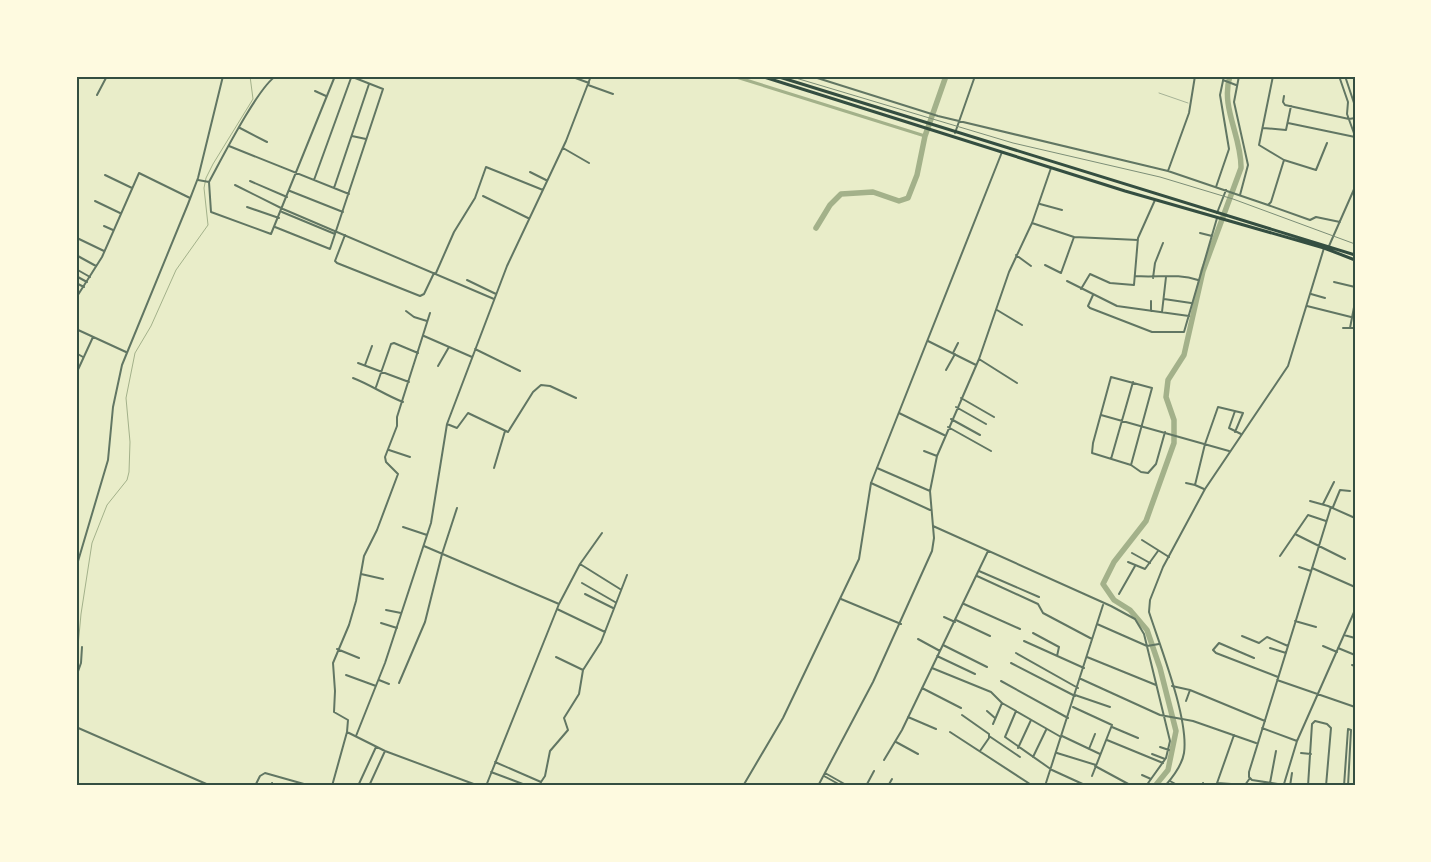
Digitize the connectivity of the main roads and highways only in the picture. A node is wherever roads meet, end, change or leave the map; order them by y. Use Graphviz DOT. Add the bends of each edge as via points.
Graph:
graph roads {
  1 [pos="761,76"];
  2 [pos="776,76"];
  3 [pos="925,125"];
  4 [pos="934,128"];
  5 [pos="1127,186"];
  6 [pos="1125,190"];
  7 [pos="1136,191"];
  8 [pos="1218,215"];
  9 [pos="1228,219"];
  10 [pos="1355,256"];
  1 -- 3 [label="highway"];
  2 -- 3 [label="highway"];
  3 -- 4 [label="highway"];
  4 -- 5 [label="highway"];
  4 -- 6 [label="highway"];
  5 -- 6 [label="highway"];
  5 -- 7 [label="highway"];
  6 -- 7 [label="highway"];
  7 -- 8 [label="highway"];
  7 -- 8 [label="highway"];
  8 -- 9 [label="highway"];
  9 -- 10 [label="highway"];
  9 -- 10 [label="highway"];
}
